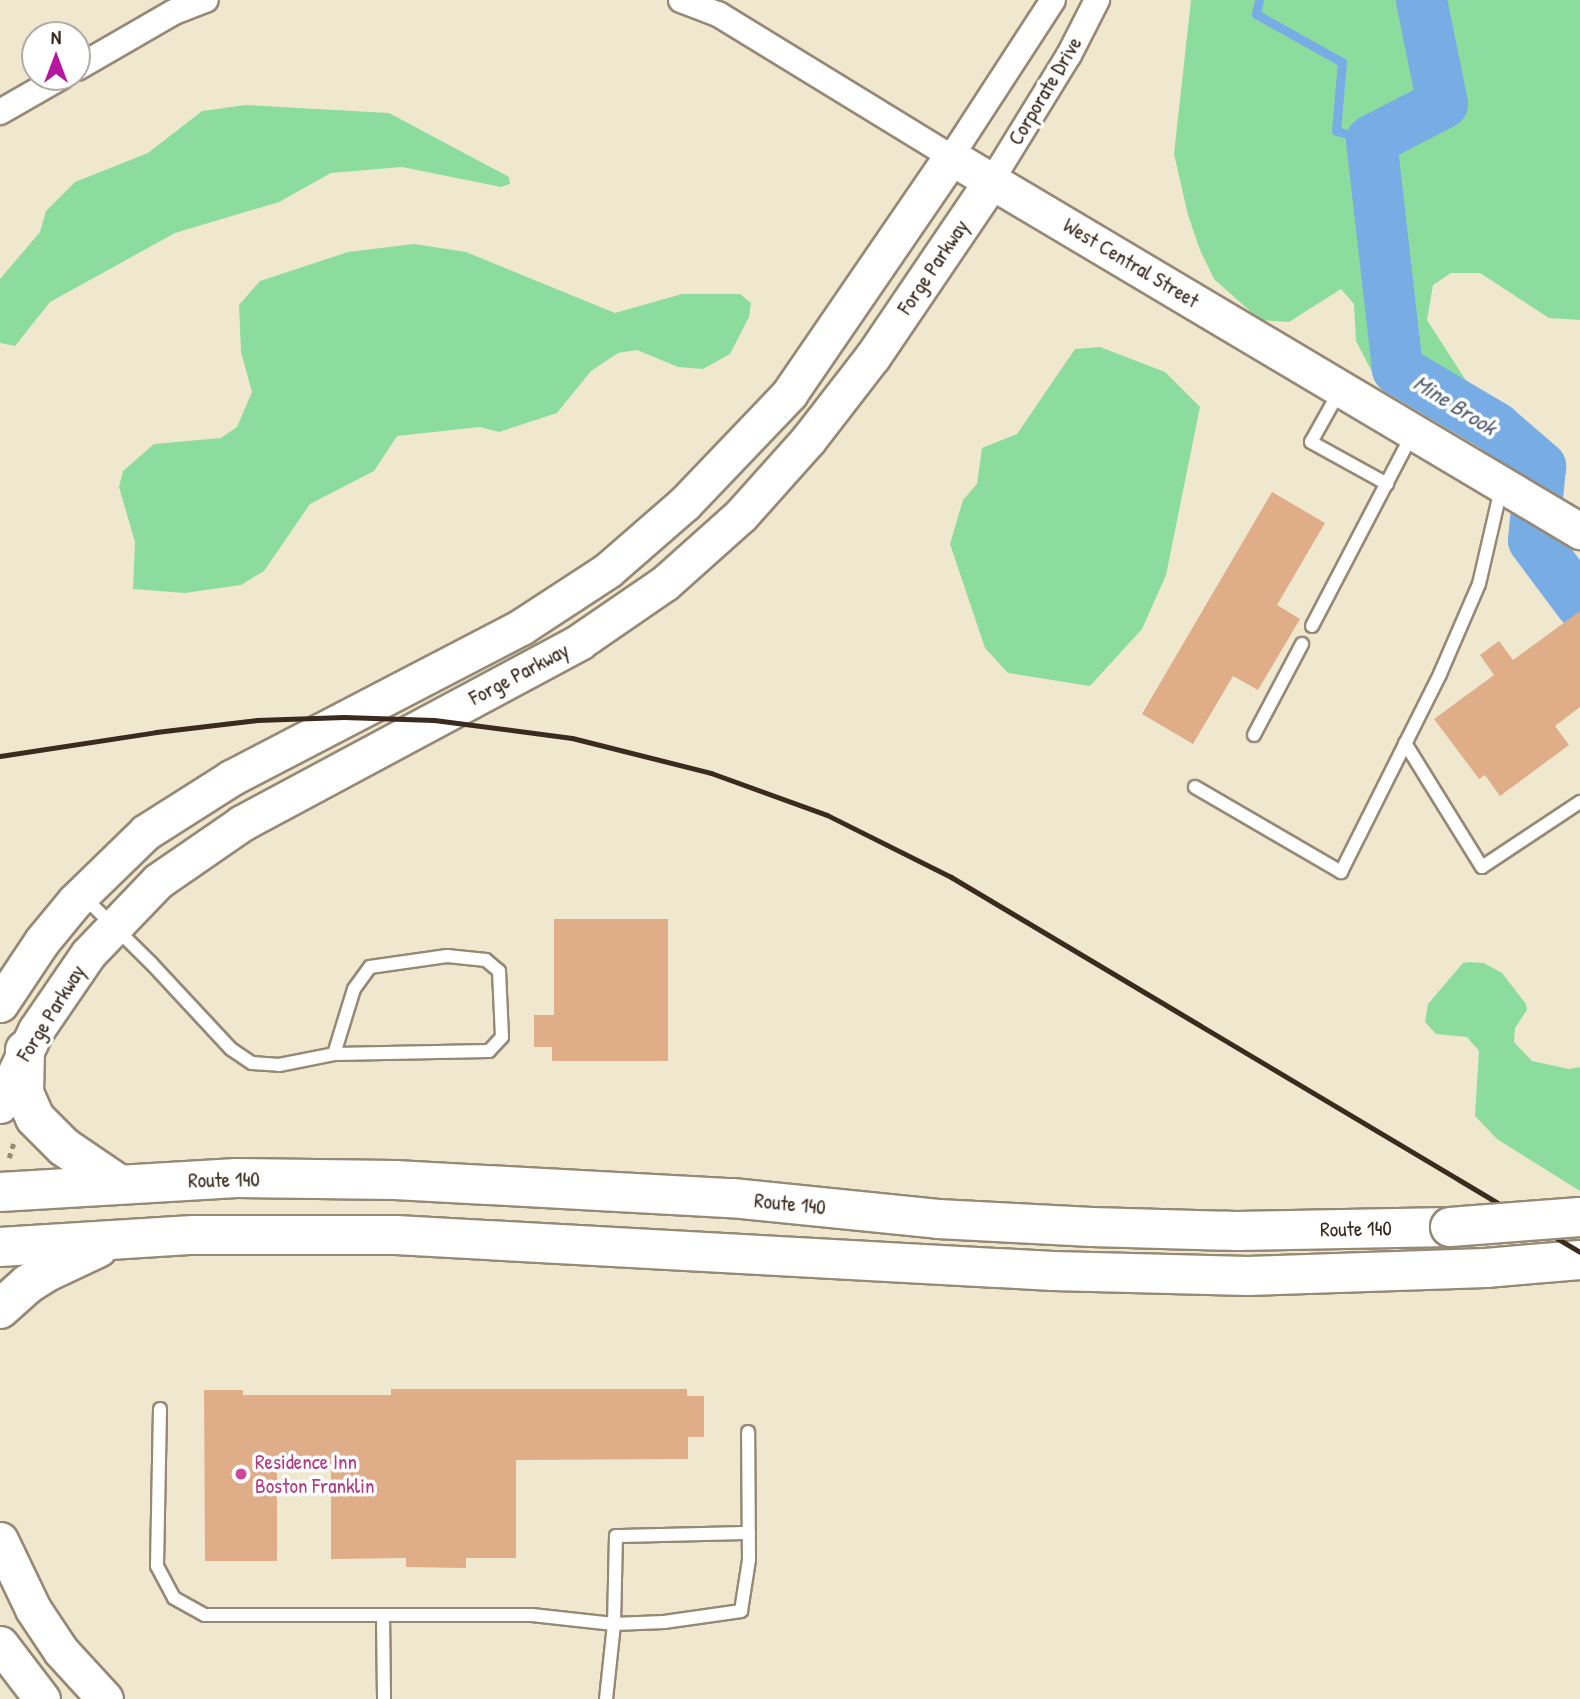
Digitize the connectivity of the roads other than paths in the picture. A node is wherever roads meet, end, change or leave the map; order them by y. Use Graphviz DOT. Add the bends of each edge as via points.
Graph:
graph roads {
  1 [pos="206,0"];
  2 [pos="681,0"];
  3 [pos="1053,0"];
  4 [pos="1097,0"];
  5 [pos="91,60"];
  6 [pos="37,91"];
  7 [pos="0,112"];
  8 [pos="951,157"];
  9 [pos="992,180"];
  10 [pos="1341,389"];
  11 [pos="1414,432"];
  12 [pos="1387,484"];
  13 [pos="1512,491"];
  14 [pos="1571,525"];
  15 [pos="1312,626"];
  16 [pos="1302,644"];
  17 [pos="1254,735"];
  18 [pos="1405,743"];
  19 [pos="1195,787"];
  20 [pos="1580,802"];
  21 [pos="82,895"];
  22 [pos="111,927"];
  23 [pos="0,1004"];
  24 [pos="25,1050"];
  25 [pos="334,1054"];
  26 [pos="0,1105"];
  27 [pos="117,1183"];
  28 [pos="0,1192"];
  29 [pos="1580,1217"];
  30 [pos="120,1238"];
  31 [pos="0,1247"];
  32 [pos="1580,1259"];
  33 [pos="0,1309"];
  34 [pos="160,1409"];
  35 [pos="748,1432"];
  36 [pos="749,1533"];
  37 [pos="0,1540"];
  38 [pos="383,1615"];
  39 [pos="614,1624"];
  40 [pos="0,1644"];
  41 [pos="42,1699"];
  42 [pos="105,1699"];
  43 [pos="384,1699"];
  44 [pos="606,1699"];
  1 -- 5 [label="street" via="174,12"];
  2 -- 8 [label="street, West Central Street" via="718,15"];
  3 -- 8 [label="street, Corporate Drive"];
  4 -- 9 [label="street, Corporate Drive" via="1069,55"];
  6 -- 7 [label="street"];
  8 -- 9 [label="street, West Central Street"];
  8 -- 21 [label="street, Forge Parkway" via="789,394 685,503 618,561 521,627 188,803 146,832"];
  9 -- 10 [label="street, West Central Street"];
  9 -- 22 [label="street, Forge Parkway" via="873,356 808,440 741,515 665,583 579,642 242,823 158,881"];
  10 -- 11 [label="street, West Central Street"];
  10 -- 12 [label="lane" via="1311,442"];
  11 -- 12 [label="lane"];
  11 -- 13 [label="street, West Central Street"];
  12 -- 15 [label="lane"];
  13 -- 14 [label="street, West Central Street"];
  13 -- 18 [label="lane" via="1479,584"];
  16 -- 17 [label="lane"];
  18 -- 19 [label="lane" via="1342,872"];
  18 -- 20 [label="lane" via="1482,867"];
  21 -- 22 [label="lane"];
  21 -- 23 [label="street, Forge Parkway" via="42,941"];
  22 -- 24 [label="street, Forge Parkway" via="80,964"];
  22 -- 25 [label="lane" via="231,1049 252,1063 279,1065"];
  24 -- 26 [label="street, Forge Parkway"];
  24 -- 27 [label="main road" via="24,1093 35,1118 64,1147"];
  25 -- 25 [label="lane" via="489,1051 502,1037 499,971 486,960 447,956 370,967 354,989"];
  27 -- 28 [label="main road, Route 140"];
  27 -- 29 [label="main road, Route 140, bridge" via="237,1178 395,1180 732,1198 938,1219 1237,1231 1450,1227"];
  30 -- 31 [label="main road, Route 140"];
  30 -- 32 [label="main road, Route 140" via="396,1235 1053,1271 1248,1276 1486,1268"];
  30 -- 33 [label="main road" via="49,1271"];
  34 -- 38 [label="lane" via="157,1566 174,1598 205,1615"];
  35 -- 36 [label="lane"];
  36 -- 39 [label="lane" via="741,1611"];
  36 -- 39 [label="lane" via="616,1536"];
  37 -- 42 [label="street" via="33,1609 61,1651"];
  38 -- 39 [label="lane" via="532,1615"];
  38 -- 43 [label="lane"];
  39 -- 44 [label="lane"];
  40 -- 41 [label="street"];
}
